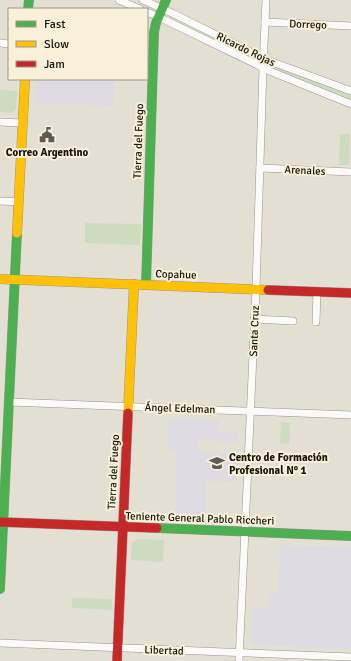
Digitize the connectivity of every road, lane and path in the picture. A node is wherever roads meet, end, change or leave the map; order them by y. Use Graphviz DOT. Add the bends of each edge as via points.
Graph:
graph roads {
  1 [pos="119,0"];
  2 [pos="143,0"];
  3 [pos="266,0"];
  4 [pos="138,8"];
  5 [pos="163,8"];
  6 [pos="148,12"];
  7 [pos="265,22"];
  8 [pos="351,26"];
  9 [pos="263,58"];
  10 [pos="263,68"];
  11 [pos="25,80"];
  12 [pos="351,91"];
  13 [pos="351,104"];
  14 [pos="0,122"];
  15 [pos="22,123"];
  16 [pos="260,168"];
  17 [pos="351,172"];
  18 [pos="0,201"];
  19 [pos="19,202"];
  20 [pos="0,279"];
  21 [pos="15,280"];
  22 [pos="134,284"];
  23 [pos="146,285"];
  24 [pos="256,289"];
  25 [pos="317,292"];
  26 [pos="351,293"];
  27 [pos="254,319"];
  28 [pos="293,321"];
  29 [pos="316,322"];
  30 [pos="9,402"];
  31 [pos="128,406"];
  32 [pos="250,411"];
  33 [pos="351,415"];
  34 [pos="1,522"];
  35 [pos="123,527"];
  36 [pos="245,532"];
  37 [pos="351,536"];
  38 [pos="0,588"];
  39 [pos="0,643"];
  40 [pos="118,648"];
  41 [pos="240,653"];
  42 [pos="351,657"];
  43 [pos="117,661"];
  44 [pos="239,661"];
  1 -- 4 [label="street"];
  2 -- 5 [label="street, Ricardo Rojas"];
  3 -- 7 [label="street, Santa Cruz"];
  5 -- 6 [label="street, Ricardo Rojas"];
  5 -- 9 [label="street, Ricardo Rojas"];
  5 -- 10 [label="street, Ricardo Rojas"];
  5 -- 23 [label="street, Tierra del Fuego" via="154,35"];
  7 -- 8 [label="street, Dorrego"];
  7 -- 9 [label="street, Santa Cruz"];
  9 -- 10 [label="street, Santa Cruz"];
  9 -- 12 [label="street, Ricardo Rojas"];
  10 -- 13 [label="street, Ricardo Rojas"];
  10 -- 16 [label="street, Santa Cruz"];
  11 -- 15 [label="street"];
  14 -- 15 [label="street"];
  15 -- 19 [label="street"];
  16 -- 17 [label="street, Arenales"];
  16 -- 24 [label="street, Santa Cruz"];
  18 -- 19 [label="street"];
  19 -- 21 [label="street"];
  20 -- 21 [label="street, Copahue"];
  21 -- 22 [label="street, Copahue"];
  21 -- 30 [label="street"];
  22 -- 23 [label="street, Copahue"];
  22 -- 31 [label="street, Tierra del Fuego"];
  23 -- 24 [label="street, Copahue"];
  24 -- 25 [label="street, Copahue"];
  24 -- 27 [label="street, Santa Cruz"];
  25 -- 26 [label="street, Copahue"];
  25 -- 29 [label="street"];
  27 -- 28 [label="street"];
  27 -- 32 [label="street, Santa Cruz"];
  30 -- 31 [label="street, Ángel Edelman"];
  30 -- 34 [label="street"];
  31 -- 32 [label="street, Ángel Edelman"];
  31 -- 35 [label="street, Tierra del Fuego"];
  32 -- 33 [label="street, Ángel Edelman"];
  32 -- 36 [label="street, Santa Cruz"];
  34 -- 35 [label="street, Teniente General Pablo Riccheri"];
  34 -- 38 [label="street"];
  35 -- 36 [label="street, Teniente General Pablo Riccheri"];
  35 -- 40 [label="street, Tierra del Fuego"];
  36 -- 37 [label="street, Teniente General Pablo Riccheri"];
  36 -- 41 [label="street, Santa Cruz"];
  39 -- 40 [label="street, Libertad"];
  40 -- 41 [label="street, Libertad"];
  40 -- 43 [label="street, Tierra del Fuego"];
  41 -- 42 [label="street, Libertad"];
  41 -- 44 [label="street, Santa Cruz"];
}
